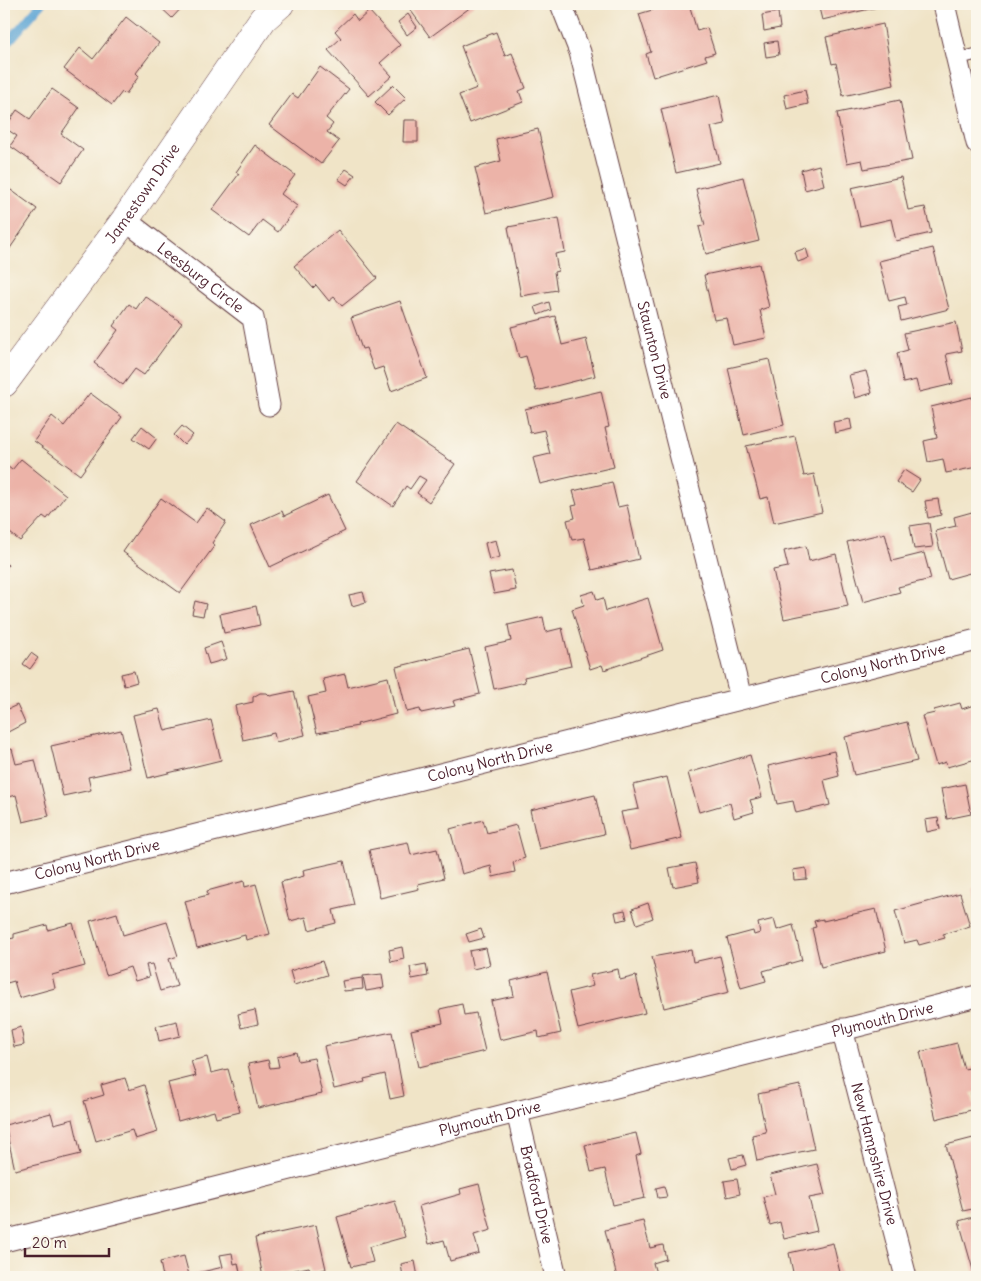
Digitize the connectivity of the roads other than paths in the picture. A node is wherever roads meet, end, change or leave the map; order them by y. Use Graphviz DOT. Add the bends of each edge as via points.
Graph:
graph roads {
  1 [pos="280,4"];
  2 [pos="561,4"];
  3 [pos="944,4"];
  4 [pos="967,57"];
  5 [pos="977,143"];
  6 [pos="125,220"];
  7 [pos="8,369"];
  8 [pos="269,405"];
  9 [pos="977,640"];
  10 [pos="740,698"];
  11 [pos="4,883"];
  12 [pos="977,996"];
  13 [pos="842,1029"];
  14 [pos="517,1112"];
  15 [pos="4,1241"];
  16 [pos="556,1277"];
  17 [pos="906,1277"];
  1 -- 6 [label="street, Jamestown Drive" via="263,19"];
  2 -- 10 [label="street, Staunton Drive" via="580,52"];
  3 -- 4 [label="street"];
  4 -- 5 [label="street"];
  6 -- 7 [label="street, Jamestown Drive"];
  6 -- 8 [label="street, Leesburg Circle" via="253,318"];
  9 -- 10 [label="street, Colony North Drive"];
  10 -- 11 [label="street, Colony North Drive"];
  12 -- 13 [label="street, Plymouth Drive"];
  13 -- 14 [label="street, Plymouth Drive"];
  13 -- 17 [label="street, New Hampshire Drive"];
  14 -- 15 [label="street, Plymouth Drive"];
  14 -- 16 [label="street, Bradford Drive"];
}
